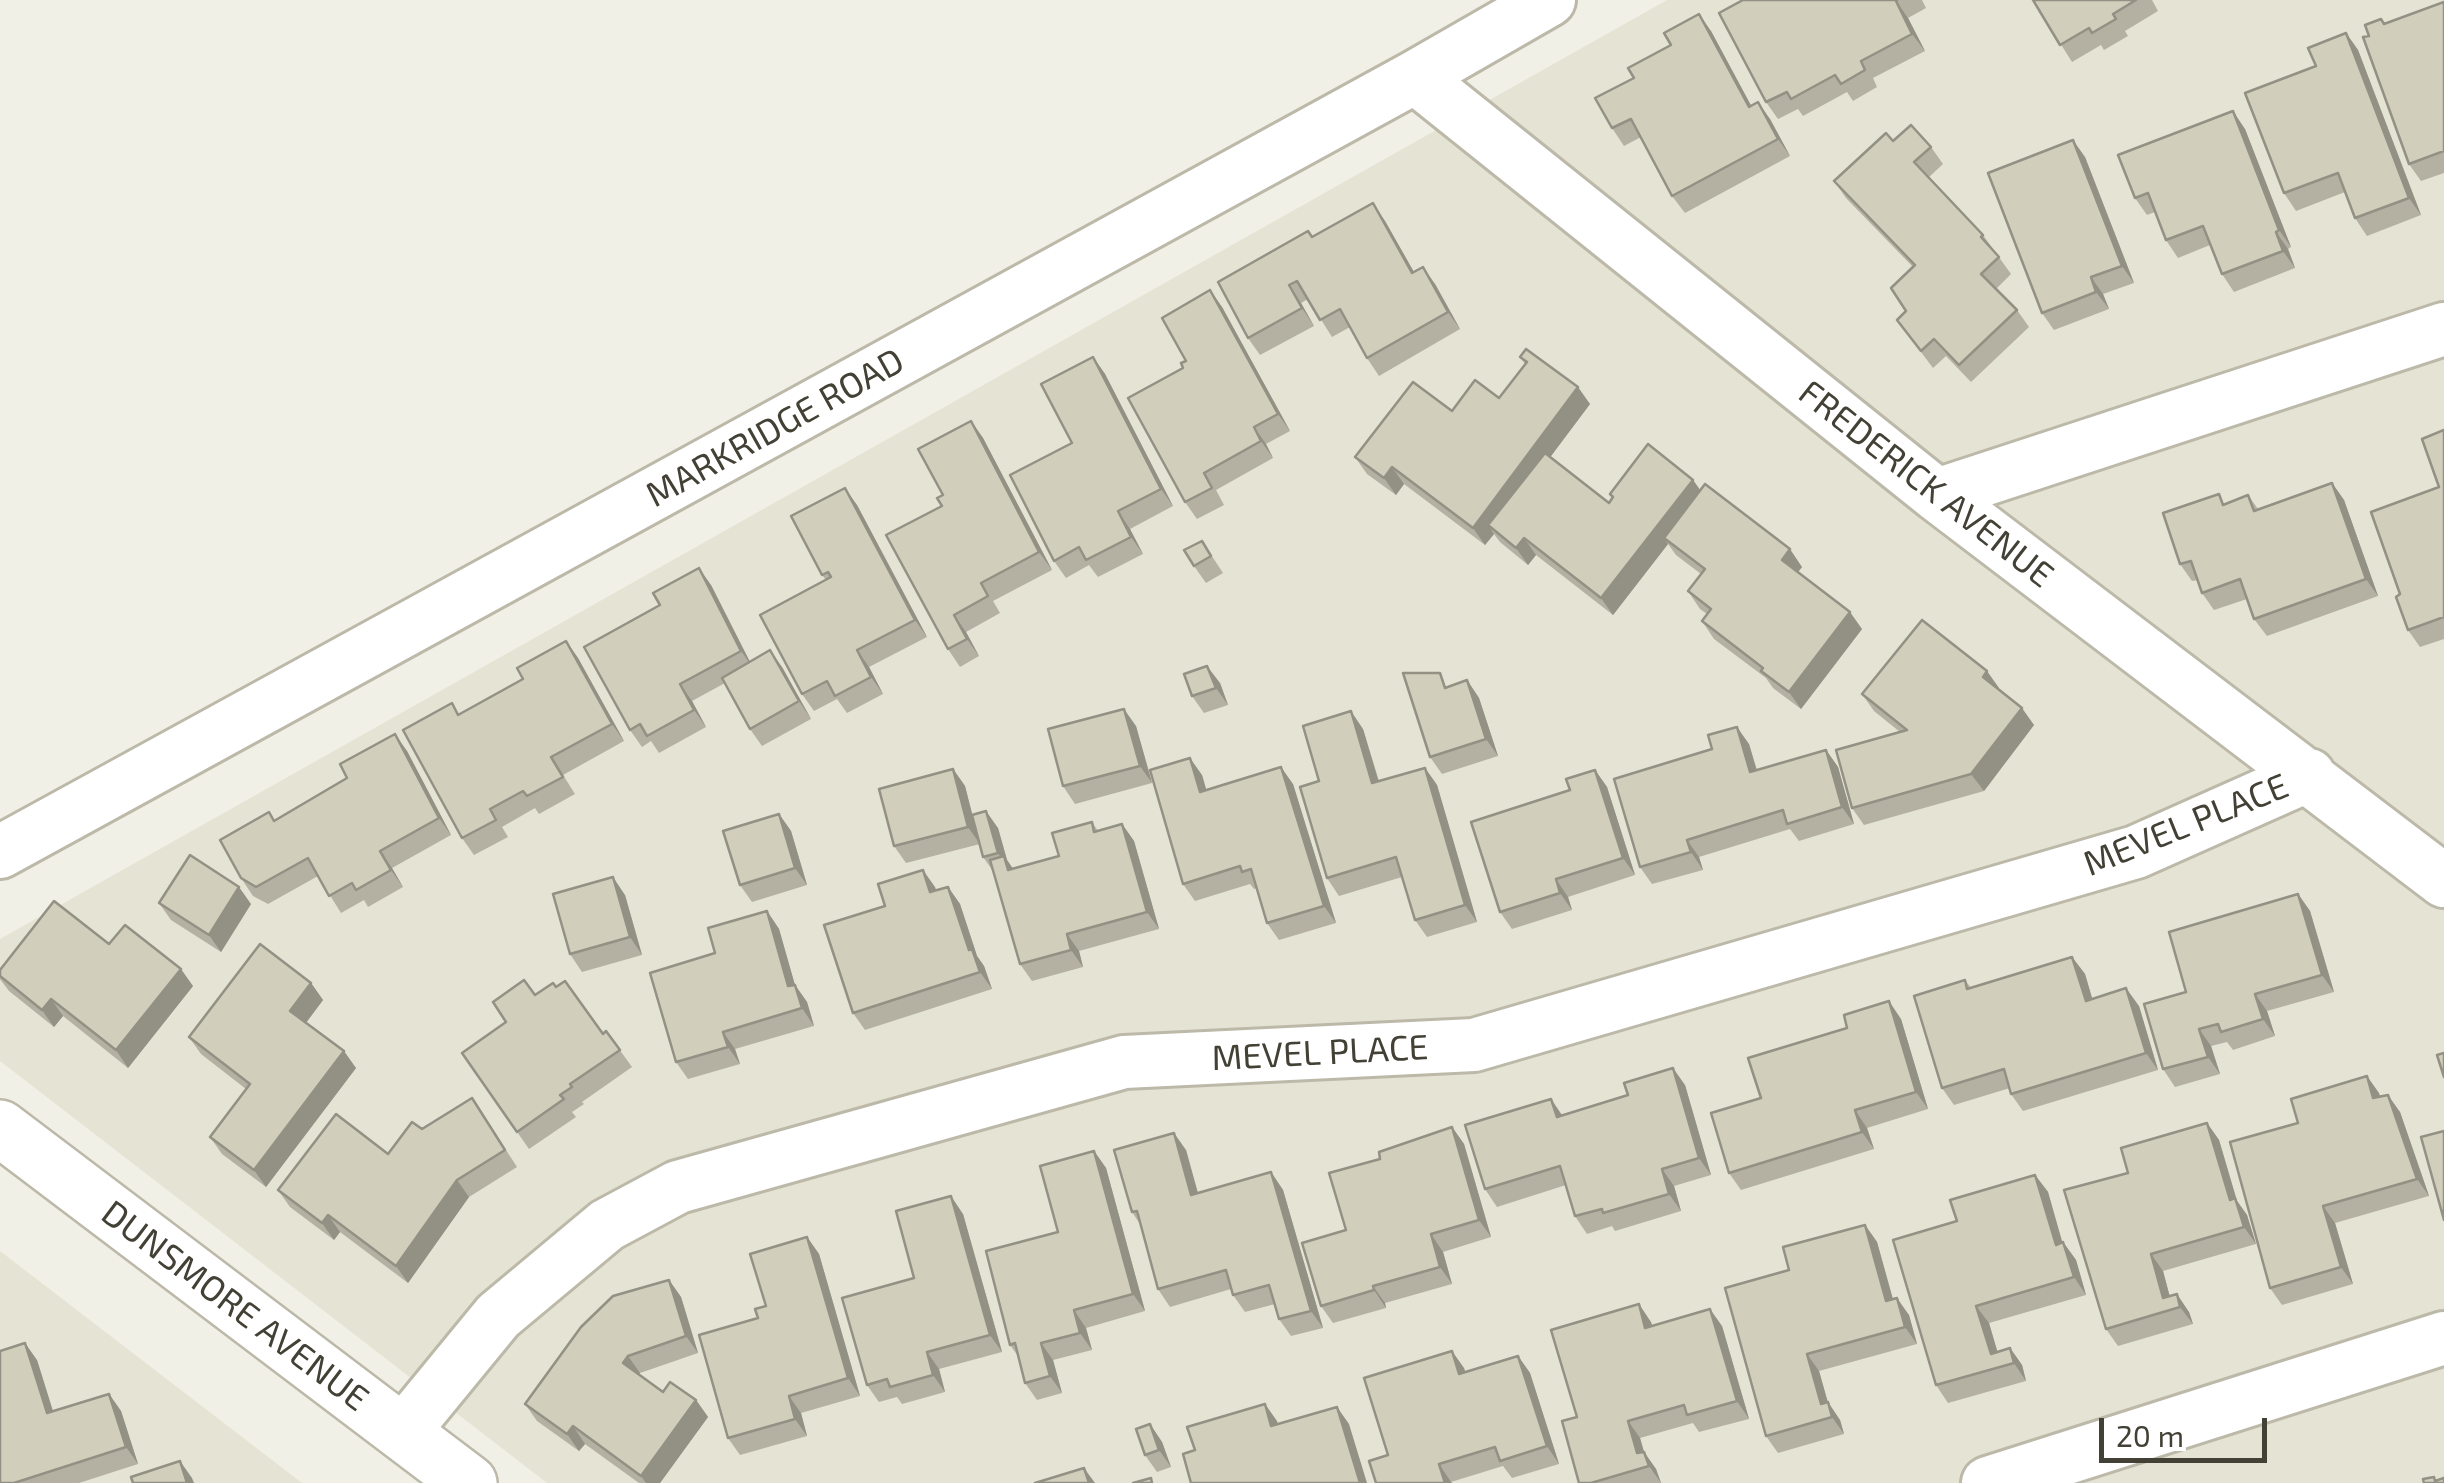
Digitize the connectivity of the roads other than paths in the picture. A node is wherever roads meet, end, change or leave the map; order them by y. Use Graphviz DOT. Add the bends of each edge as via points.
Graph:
graph roads {
  1 [pos="1549,0"];
  2 [pos="1416,78"];
  3 [pos="2444,329"];
  4 [pos="1937,495"];
  5 [pos="2308,776"];
  6 [pos="0,852"];
  7 [pos="2444,881"];
  8 [pos="0,1128"];
  9 [pos="2444,1338"];
  10 [pos="402,1433"];
  11 [pos="469,1483"];
  12 [pos="1988,1483"];
  1 -- 2 [label="street, MARKRIDGE ROAD"];
  2 -- 4 [label="street, FREDERICK AVENUE"];
  2 -- 6 [label="street, MARKRIDGE ROAD"];
  3 -- 4 [label="street"];
  4 -- 5 [label="street, FREDERICK AVENUE"];
  5 -- 7 [label="street, FREDERICK AVENUE"];
  5 -- 10 [label="street, MEVEL PLACE" via="2136,852 1474,1045 1124,1062 678,1187 607,1225 498,1316"];
  8 -- 10 [label="street, DUNSMORE AVENUE"];
  9 -- 12 [label="street"];
  10 -- 11 [label="street, DUNSMORE AVENUE"];
}
